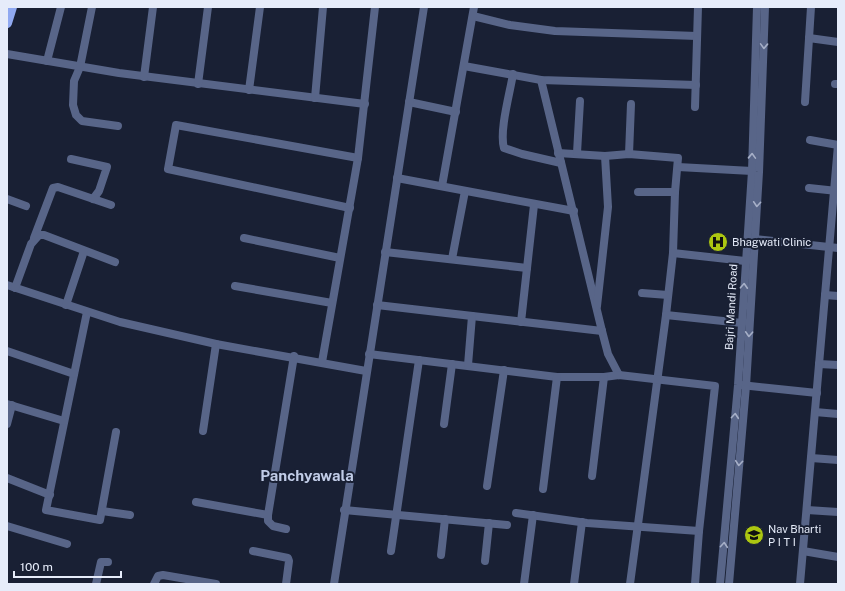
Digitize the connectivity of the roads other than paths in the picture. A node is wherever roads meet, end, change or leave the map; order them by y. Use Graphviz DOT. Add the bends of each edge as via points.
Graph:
graph roads {
  1 [pos="61,7"];
  2 [pos="92,7"];
  3 [pos="153,7"];
  4 [pos="208,7"];
  5 [pos="260,7"];
  6 [pos="323,7"];
  7 [pos="375,7"];
  8 [pos="424,7"];
  9 [pos="474,7"];
  10 [pos="698,7"];
  11 [pos="757,7"];
  12 [pos="765,7"];
  13 [pos="811,7"];
  14 [pos="473,16"];
  15 [pos="697,36"];
  16 [pos="809,38"];
  17 [pos="838,42"];
  18 [pos="7,54"];
  19 [pos="47,61"];
  20 [pos="464,66"];
  21 [pos="80,67"];
  22 [pos="513,74"];
  23 [pos="144,77"];
  24 [pos="541,80"];
  25 [pos="198,84"];
  26 [pos="696,85"];
  27 [pos="249,90"];
  28 [pos="315,98"];
  29 [pos="580,101"];
  30 [pos="409,102"];
  31 [pos="806,102"];
  32 [pos="365,104"];
  33 [pos="631,104"];
  34 [pos="695,107"];
  35 [pos="456,112"];
  36 [pos="118,126"];
  37 [pos="810,140"];
  38 [pos="838,145"];
  39 [pos="558,153"];
  40 [pos="577,153"];
  41 [pos="629,154"];
  42 [pos="605,156"];
  43 [pos="358,158"];
  44 [pos="71,159"];
  45 [pos="561,163"];
  46 [pos="678,167"];
  47 [pos="752,171"];
  48 [pos="397,178"];
  49 [pos="442,186"];
  50 [pos="809,188"];
  51 [pos="465,191"];
  52 [pos="836,191"];
  53 [pos="638,192"];
  54 [pos="675,192"];
  55 [pos="7,199"];
  56 [pos="93,199"];
  57 [pos="111,205"];
  58 [pos="534,205"];
  59 [pos="26,206"];
  60 [pos="350,208"];
  61 [pos="574,211"];
  62 [pos="34,238"];
  63 [pos="244,238"];
  64 [pos="755,239"];
  65 [pos="829,247"];
  66 [pos="838,248"];
  67 [pos="84,251"];
  68 [pos="385,252"];
  69 [pos="673,253"];
  70 [pos="340,258"];
  71 [pos="452,259"];
  72 [pos="745,261"];
  73 [pos="115,262"];
  74 [pos="527,268"];
  75 [pos="11,286"];
  76 [pos="235,286"];
  77 [pos="642,292"];
  78 [pos="668,295"];
  79 [pos="825,295"];
  80 [pos="838,296"];
  81 [pos="332,303"];
  82 [pos="66,305"];
  83 [pos="377,305"];
  84 [pos="597,311"];
  85 [pos="87,312"];
  86 [pos="666,315"];
  87 [pos="472,316"];
  88 [pos="522,322"];
  89 [pos="742,323"];
  90 [pos="602,331"];
  91 [pos="216,344"];
  92 [pos="7,352"];
  93 [pos="369,354"];
  94 [pos="294,356"];
  95 [pos="419,360"];
  96 [pos="322,362"];
  97 [pos="452,364"];
  98 [pos="819,364"];
  99 [pos="468,365"];
  100 [pos="838,365"];
  101 [pos="504,370"];
  102 [pos="366,371"];
  103 [pos="74,374"];
  104 [pos="619,375"];
  105 [pos="557,377"];
  106 [pos="604,377"];
  107 [pos="656,378"];
  108 [pos="742,385"];
  109 [pos="817,393"];
  110 [pos="9,404"];
  111 [pos="815,412"];
  112 [pos="838,414"];
  113 [pos="64,421"];
  114 [pos="7,424"];
  115 [pos="444,424"];
  116 [pos="203,431"];
  117 [pos="116,432"];
  118 [pos="811,458"];
  119 [pos="838,460"];
  120 [pos="592,476"];
  121 [pos="7,478"];
  122 [pos="486,486"];
  123 [pos="543,489"];
  124 [pos="50,495"];
  125 [pos="196,502"];
  126 [pos="344,510"];
  127 [pos="807,510"];
  128 [pos="102,511"];
  129 [pos="838,512"];
  130 [pos="516,513"];
  131 [pos="395,514"];
  132 [pos="130,515"];
  133 [pos="268,515"];
  134 [pos="532,515"];
  135 [pos="445,519"];
  136 [pos="582,522"];
  137 [pos="489,523"];
  138 [pos="507,525"];
  139 [pos="7,526"];
  140 [pos="637,526"];
  141 [pos="286,529"];
  142 [pos="699,532"];
  143 [pos="67,544"];
  144 [pos="253,551"];
  145 [pos="391,551"];
  146 [pos="803,551"];
  147 [pos="441,554"];
  148 [pos="838,557"];
  149 [pos="485,561"];
  150 [pos="108,562"];
  151 [pos="524,583"];
  152 [pos="96,584"];
  153 [pos="154,584"];
  154 [pos="216,584"];
  155 [pos="286,584"];
  156 [pos="334,584"];
  157 [pos="534,584"];
  158 [pos="574,584"];
  159 [pos="630,584"];
  160 [pos="695,584"];
  161 [pos="724,584"];
  162 [pos="800,584"];
  1 -- 19 [label="street"];
  2 -- 21 [label="street"];
  3 -- 23 [label="street"];
  4 -- 25 [label="street"];
  5 -- 27 [label="street"];
  6 -- 28 [label="street"];
  7 -- 32 [label="street"];
  8 -- 30 [label="street"];
  9 -- 14 [label="street"];
  10 -- 15 [label="street"];
  47 -- 11 [label="street, Bajri Mandi Road, one-way"];
  12 -- 64 [label="street, one-way"];
  13 -- 16 [label="street"];
  14 -- 15 [label="street" via="555,32"];
  14 -- 20 [label="street"];
  15 -- 26 [label="street"];
  16 -- 17 [label="street"];
  16 -- 31 [label="street"];
  18 -- 19 [label="street"];
  19 -- 21 [label="street"];
  20 -- 22 [label="street"];
  20 -- 35 [label="street"];
  21 -- 23 [label="street"];
  21 -- 36 [label="street" via="72,94 76,115 82,121"];
  22 -- 24 [label="street"];
  22 -- 45 [label="street" via="503,131 504,148"];
  23 -- 25 [label="street"];
  24 -- 26 [label="street"];
  24 -- 39 [label="street"];
  25 -- 27 [label="street"];
  26 -- 34 [label="street"];
  27 -- 28 [label="street"];
  28 -- 32 [label="street"];
  29 -- 40 [label="street"];
  30 -- 35 [label="street"];
  30 -- 48 [label="street"];
  32 -- 43 [label="street"];
  33 -- 41 [label="street"];
  35 -- 49 [label="street"];
  37 -- 38 [label="street"];
  38 -- 52 [label="street"];
  39 -- 40 [label="street"];
  39 -- 45 [label="street"];
  40 -- 42 [label="street"];
  41 -- 42 [label="street"];
  41 -- 46 [label="street" via="672,156 678,158"];
  42 -- 84 [label="street" via="608,207"];
  43 -- 60 [label="street"];
  43 -- 60 [label="street" via="176,125 168,169"];
  44 -- 56 [label="street" via="107,167 99,191"];
  45 -- 61 [label="street"];
  46 -- 47 [label="street"];
  46 -- 54 [label="street"];
  47 -- 72 [label="street, Bajri Mandi Road"];
  48 -- 49 [label="street"];
  48 -- 68 [label="street"];
  49 -- 51 [label="street"];
  50 -- 52 [label="street"];
  51 -- 58 [label="street"];
  51 -- 71 [label="street"];
  52 -- 65 [label="street"];
  53 -- 54 [label="street"];
  54 -- 69 [label="street"];
  55 -- 59 [label="street"];
  56 -- 57 [label="street"];
  56 -- 62 [label="street" via="58,187 53,188"];
  58 -- 61 [label="street"];
  58 -- 74 [label="street"];
  60 -- 70 [label="street"];
  61 -- 84 [label="street"];
  62 -- 67 [label="street" via="44,235"];
  62 -- 75 [label="street"];
  63 -- 70 [label="street"];
  64 -- 65 [label="street"];
  64 -- 108 [label="street, one-way"];
  65 -- 66 [label="street"];
  65 -- 79 [label="street"];
  67 -- 73 [label="street"];
  67 -- 82 [label="street"];
  68 -- 71 [label="street"];
  68 -- 83 [label="street"];
  69 -- 72 [label="street"];
  69 -- 78 [label="street"];
  70 -- 81 [label="street"];
  71 -- 74 [label="street"];
  89 -- 72 [label="street, Bajri Mandi Road, one-way"];
  74 -- 88 [label="street"];
  75 -- 82 [label="street"];
  76 -- 81 [label="street"];
  77 -- 78 [label="street"];
  78 -- 86 [label="street"];
  79 -- 80 [label="street"];
  79 -- 98 [label="street"];
  81 -- 96 [label="street"];
  82 -- 85 [label="street"];
  83 -- 87 [label="street"];
  83 -- 93 [label="street"];
  84 -- 90 [label="street"];
  85 -- 91 [label="street"];
  85 -- 103 [label="street"];
  86 -- 89 [label="street"];
  86 -- 107 [label="street"];
  87 -- 88 [label="street"];
  87 -- 99 [label="street"];
  88 -- 90 [label="street"];
  89 -- 108 [label="street, Bajri Mandi Road"];
  90 -- 104 [label="street" via="608,354"];
  91 -- 94 [label="street"];
  91 -- 116 [label="street"];
  92 -- 103 [label="street"];
  93 -- 95 [label="street"];
  93 -- 102 [label="street"];
  94 -- 96 [label="street"];
  94 -- 133 [label="street"];
  95 -- 97 [label="street"];
  95 -- 131 [label="street"];
  96 -- 102 [label="street"];
  97 -- 99 [label="street"];
  97 -- 115 [label="street"];
  98 -- 100 [label="street"];
  98 -- 109 [label="street"];
  99 -- 101 [label="street"];
  101 -- 105 [label="street"];
  101 -- 122 [label="street"];
  102 -- 126 [label="street"];
  103 -- 113 [label="street"];
  104 -- 106 [label="street"];
  104 -- 107 [label="street"];
  105 -- 106 [label="street"];
  105 -- 123 [label="street"];
  106 -- 120 [label="street"];
  107 -- 140 [label="street"];
  107 -- 142 [label="street" via="715,386"];
  108 -- 109 [label="street"];
  108 -- 161 [label="street, Bajri Mandi Road"];
  109 -- 111 [label="street"];
  110 -- 113 [label="street"];
  110 -- 114 [label="street"];
  111 -- 112 [label="street"];
  111 -- 118 [label="street"];
  113 -- 124 [label="street"];
  117 -- 128 [label="street"];
  118 -- 119 [label="street"];
  118 -- 127 [label="street"];
  121 -- 124 [label="street"];
  124 -- 128 [label="street" via="46,510 100,520"];
  125 -- 133 [label="street"];
  126 -- 131 [label="street"];
  126 -- 156 [label="street"];
  127 -- 129 [label="street"];
  127 -- 146 [label="street"];
  128 -- 132 [label="street"];
  130 -- 134 [label="street"];
  131 -- 135 [label="street"];
  131 -- 145 [label="street"];
  133 -- 141 [label="street" via="268,521 273,526"];
  134 -- 136 [label="street"];
  134 -- 151 [label="street"];
  135 -- 137 [label="street"];
  135 -- 147 [label="street"];
  136 -- 140 [label="street"];
  136 -- 158 [label="street"];
  137 -- 138 [label="street"];
  137 -- 149 [label="street"];
  139 -- 143 [label="street"];
  140 -- 142 [label="street"];
  140 -- 159 [label="street"];
  142 -- 160 [label="street"];
  144 -- 155 [label="street" via="288,558"];
  146 -- 148 [label="street"];
  146 -- 162 [label="street"];
  150 -- 152 [label="street" via="101,562"];
  151 -- 157 [label="street"];
  153 -- 154 [label="street" via="158,576 163,575"];
}
